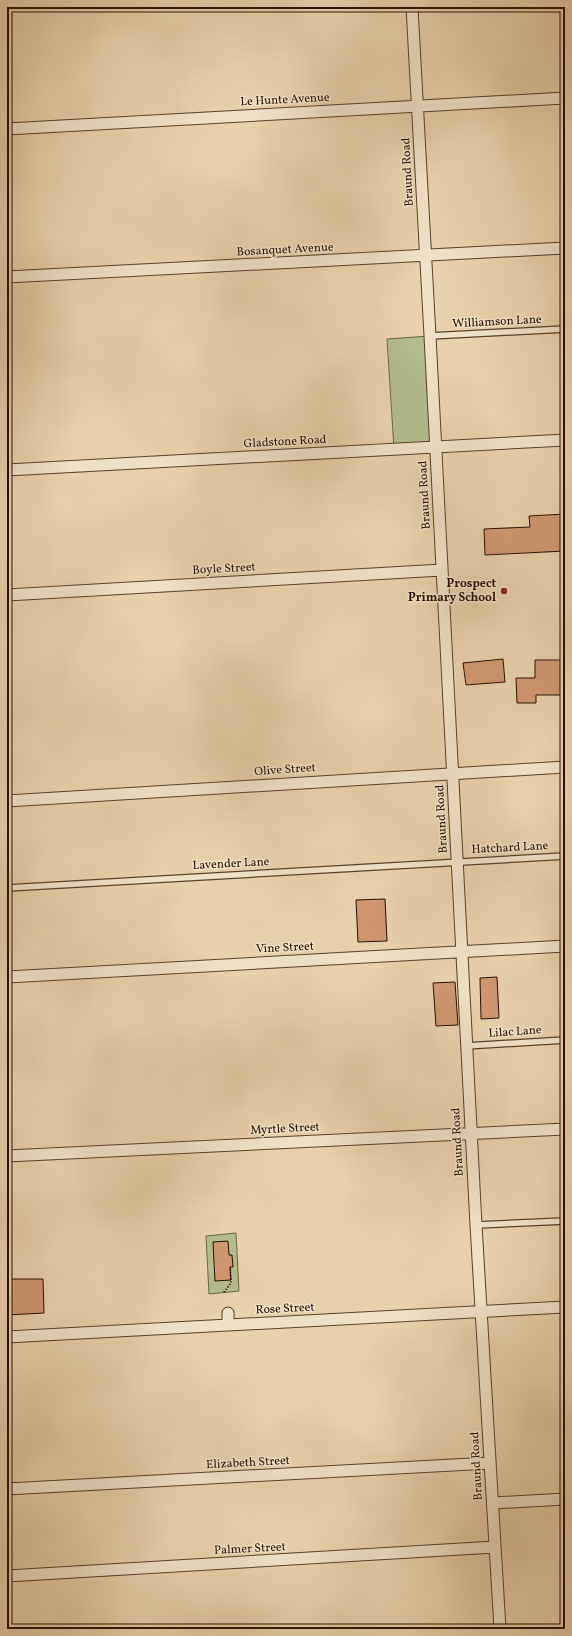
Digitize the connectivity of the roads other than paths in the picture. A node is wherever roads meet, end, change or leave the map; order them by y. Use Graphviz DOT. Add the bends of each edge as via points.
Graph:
graph roads {
  1 [pos="412,7"];
  2 [pos="565,98"];
  3 [pos="418,105"];
  4 [pos="7,129"];
  5 [pos="565,248"];
  6 [pos="426,256"];
  7 [pos="7,277"];
  8 [pos="565,329"];
  9 [pos="430,336"];
  10 [pos="565,440"];
  11 [pos="435,447"];
  12 [pos="7,470"];
  13 [pos="442,570"];
  14 [pos="7,595"];
  15 [pos="565,767"];
  16 [pos="452,773"];
  17 [pos="7,801"];
  18 [pos="565,856"];
  19 [pos="457,862"];
  20 [pos="7,888"];
  21 [pos="565,946"];
  22 [pos="461,951"];
  23 [pos="7,976"];
  24 [pos="565,1040"];
  25 [pos="466,1046"];
  26 [pos="565,1128"];
  27 [pos="471,1134"];
  28 [pos="7,1156"];
  29 [pos="565,1221"];
  30 [pos="476,1225"];
  31 [pos="565,1307"];
  32 [pos="481,1312"];
  33 [pos="228,1313"];
  34 [pos="228,1325"];
  35 [pos="7,1337"];
  36 [pos="490,1463"];
  37 [pos="7,1489"];
  38 [pos="565,1499"];
  39 [pos="492,1503"];
  40 [pos="495,1547"];
  41 [pos="7,1576"];
  42 [pos="500,1629"];
  1 -- 3 [label="street, Braund Road"];
  2 -- 3 [label="street, Le Hunte Avenue"];
  3 -- 4 [label="street, Le Hunte Avenue"];
  3 -- 6 [label="street, Braund Road"];
  5 -- 6 [label="street, Bosanquet Avenue"];
  6 -- 7 [label="street, Bosanquet Avenue"];
  6 -- 9 [label="street, Braund Road"];
  8 -- 9 [label="lane, Williamson Lane"];
  9 -- 11 [label="street, Braund Road"];
  10 -- 11 [label="street, Gladstone Road"];
  11 -- 12 [label="street, Gladstone Road"];
  11 -- 13 [label="street, Braund Road"];
  13 -- 14 [label="street, Boyle Street"];
  13 -- 16 [label="street, Braund Road"];
  15 -- 16 [label="street, Olive Street"];
  16 -- 17 [label="street, Olive Street"];
  16 -- 19 [label="street, Braund Road"];
  18 -- 19 [label="lane, Hatchard Lane"];
  19 -- 20 [label="lane, Lavender Lane"];
  19 -- 22 [label="street, Braund Road"];
  21 -- 22 [label="street, Vine Street"];
  22 -- 23 [label="street, Vine Street"];
  22 -- 25 [label="street, Braund Road"];
  24 -- 25 [label="lane, Lilac Lane"];
  25 -- 27 [label="street, Braund Road"];
  26 -- 27 [label="street, Myrtle Street"];
  27 -- 28 [label="street, Myrtle Street"];
  27 -- 30 [label="street, Braund Road"];
  29 -- 30 [label="lane"];
  30 -- 32 [label="street, Braund Road"];
  31 -- 32 [label="street, Rose Street"];
  32 -- 34 [label="street, Rose Street"];
  32 -- 36 [label="street, Braund Road"];
  33 -- 34 [label="street"];
  34 -- 35 [label="street, Rose Street"];
  36 -- 37 [label="street, Elizabeth Street"];
  36 -- 39 [label="street, Braund Road"];
  38 -- 39 [label="street"];
  39 -- 40 [label="street, Braund Road"];
  40 -- 41 [label="street, Palmer Street"];
  40 -- 42 [label="street, Braund Road"];
}
